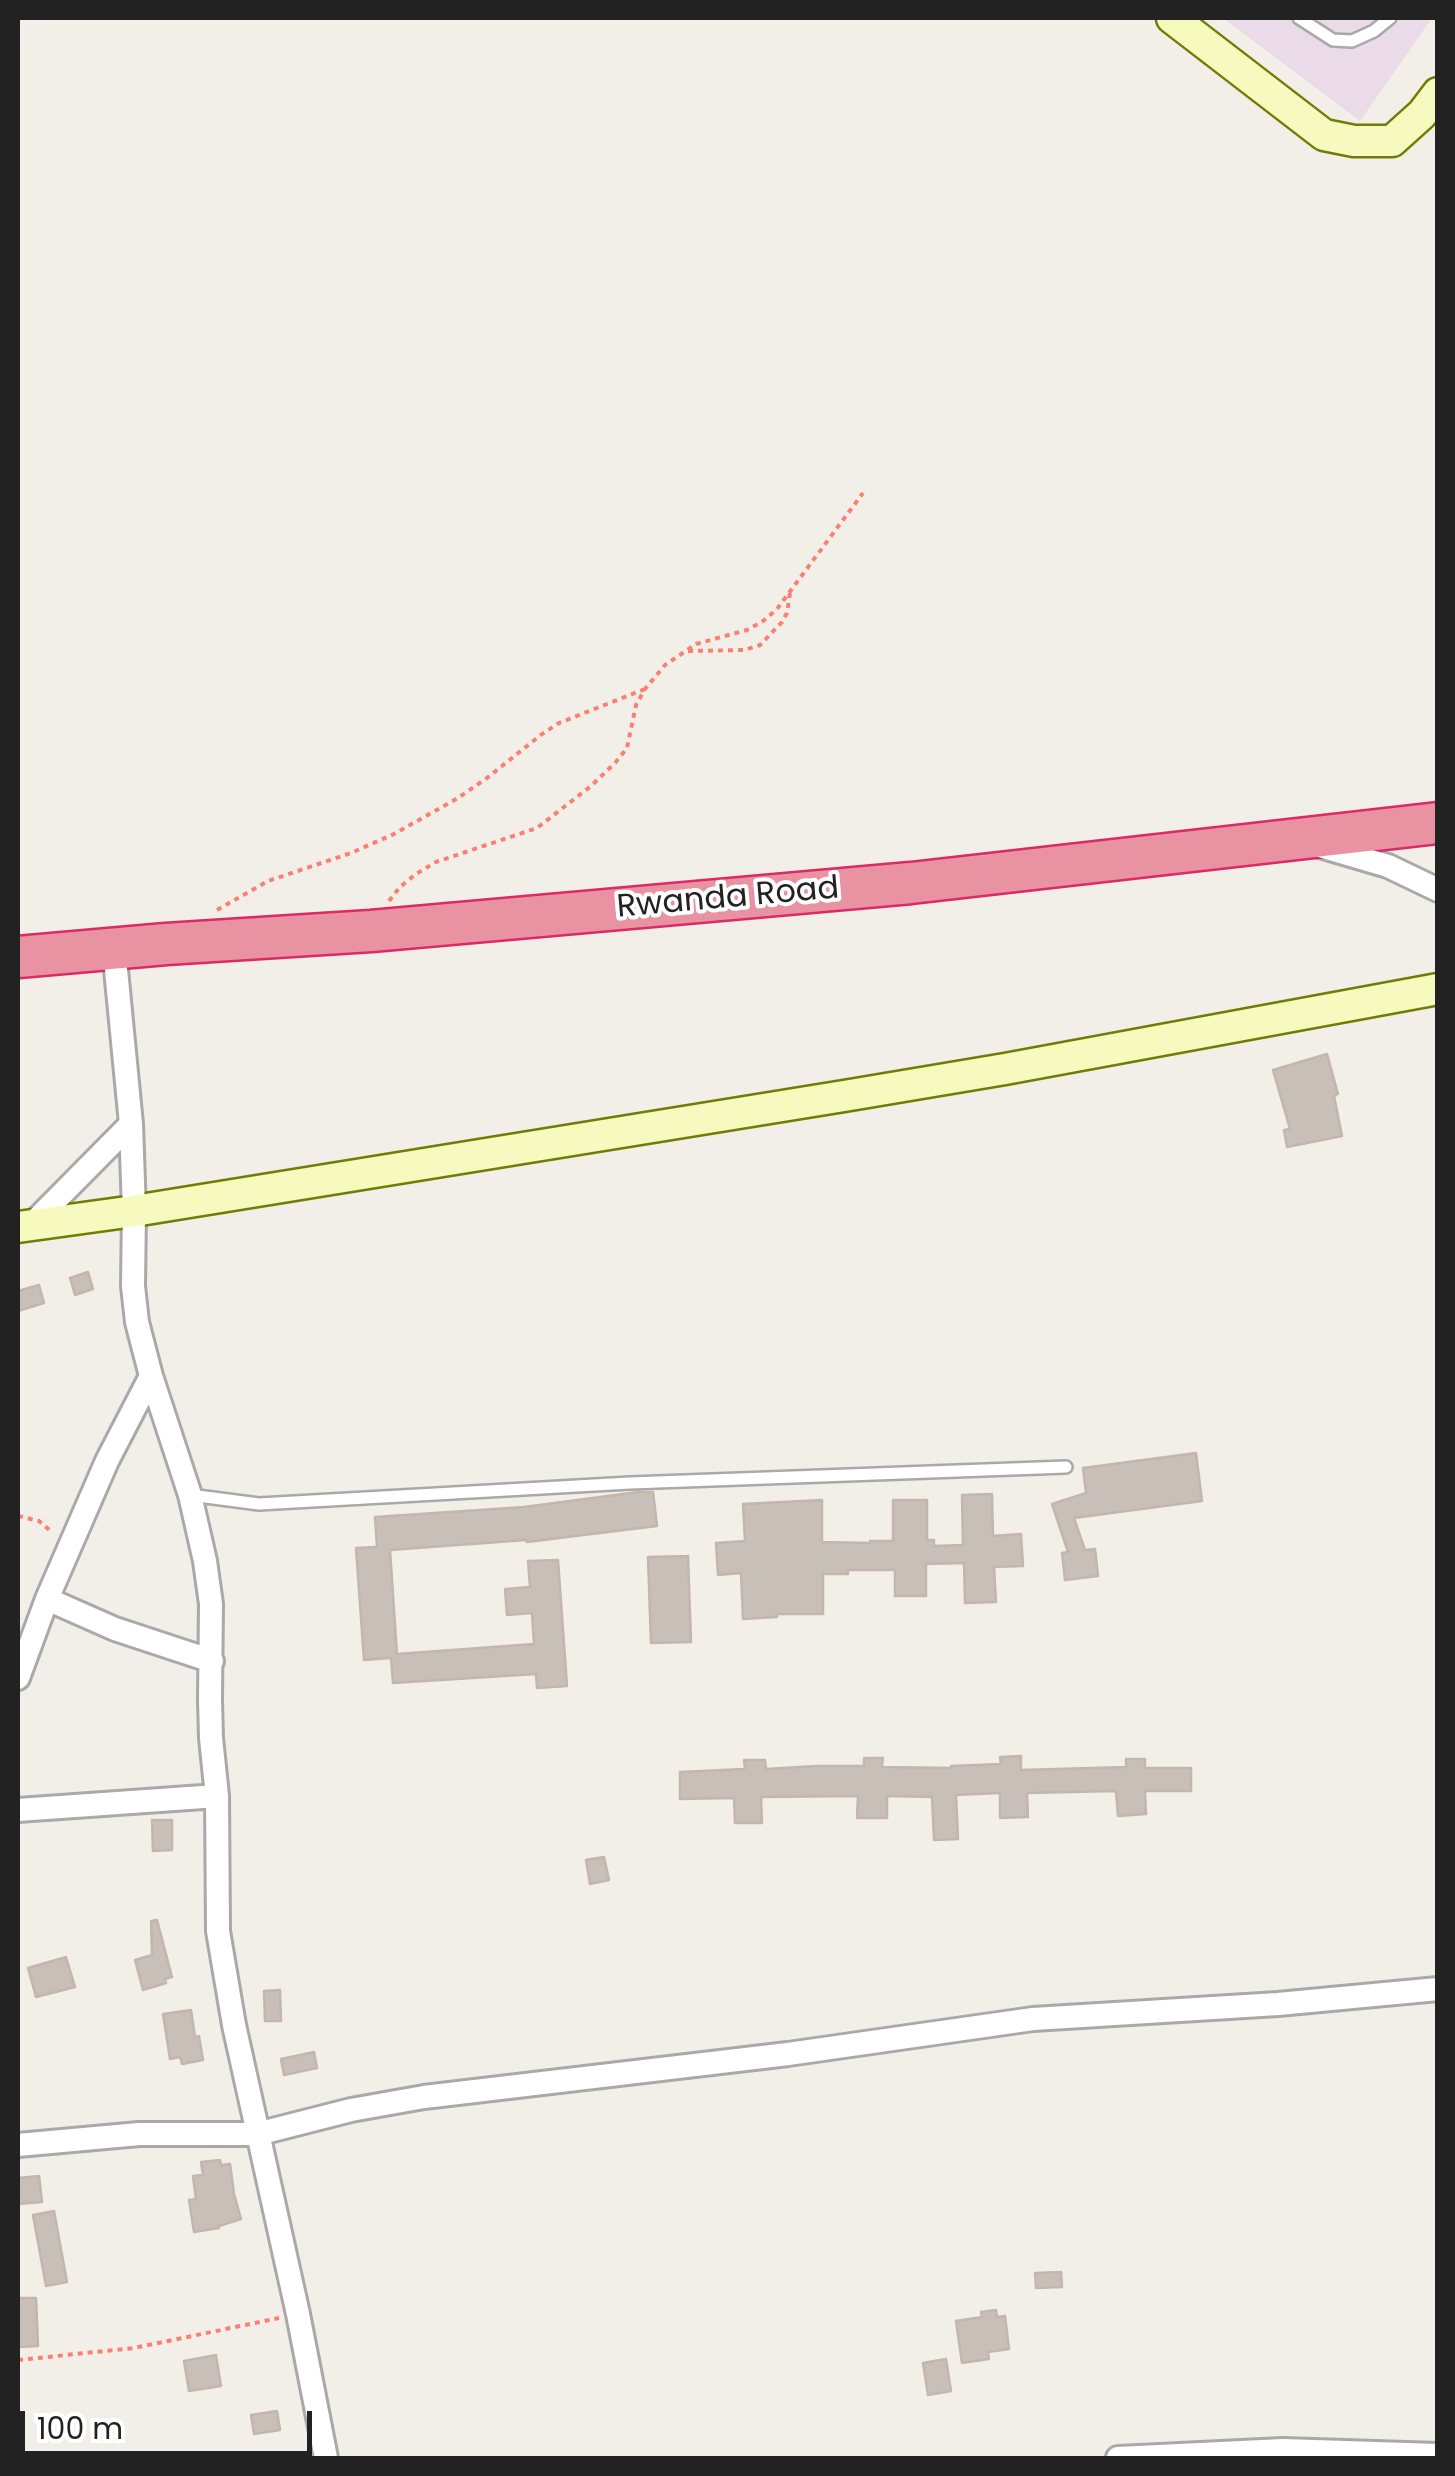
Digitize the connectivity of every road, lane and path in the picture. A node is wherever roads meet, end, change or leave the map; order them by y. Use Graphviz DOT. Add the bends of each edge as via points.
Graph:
graph roads {
  1 [pos="1172,18"];
  2 [pos="1299,18"];
  3 [pos="1390,18"];
  4 [pos="1438,94"];
  5 [pos="863,493"];
  6 [pos="790,594"];
  7 [pos="682,652"];
  8 [pos="645,689"];
  9 [pos="1438,823"];
  10 [pos="1294,838"];
  11 [pos="1438,890"];
  12 [pos="212,914"];
  13 [pos="372,931"];
  14 [pos="114,949"];
  15 [pos="18,958"];
  16 [pos="1438,989"];
  17 [pos="131,1124"];
  18 [pos="134,1211"];
  19 [pos="25,1226"];
  20 [pos="151,1376"];
  21 [pos="1066,1467"];
  22 [pos="190,1495"];
  23 [pos="18,1516"];
  24 [pos="69,1546"];
  25 [pos="47,1599"];
  26 [pos="212,1661"];
  27 [pos="18,1678"];
  28 [pos="217,1796"];
  29 [pos="18,1810"];
  30 [pos="1438,1989"];
  31 [pos="257,2134"];
  32 [pos="18,2145"];
  33 [pos="298,2314"];
  34 [pos="18,2360"];
  35 [pos="1438,2454"];
  36 [pos="326,2458"];
  37 [pos="1118,2458"];
  1 -- 4 [label="street" via="1324,135 1392,141"];
  2 -- 3 [label="lane" via="1333,40 1352,41"];
  5 -- 6 [label="path"];
  6 -- 7 [label="path" via="763,621"];
  6 -- 7 [label="path" via="782,622 760,645"];
  7 -- 8 [label="path"];
  8 -- 12 [label="path" via="559,724 394,834 268,881"];
  8 -- 13 [label="path" via="627,748 591,786 537,828 416,874 393,895"];
  9 -- 10 [label="highway, Rwanda Road"];
  10 -- 11 [label="street" via="1388,866"];
  10 -- 13 [label="highway, Rwanda Road" via="910,882"];
  13 -- 14 [label="highway, Rwanda Road"];
  14 -- 15 [label="highway, Rwanda Road"];
  14 -- 17 [label="street"];
  16 -- 18 [label="street" via="1005,1069"];
  17 -- 18 [label="street"];
  17 -- 19 [label="street"];
  18 -- 19 [label="street"];
  18 -- 20 [label="street" via="133,1286"];
  20 -- 22 [label="street"];
  20 -- 24 [label="street"];
  21 -- 22 [label="lane" via="259,1504"];
  22 -- 26 [label="street" via="206,1561"];
  23 -- 24 [label="path" via="39,1521"];
  24 -- 25 [label="street"];
  25 -- 26 [label="street"];
  25 -- 27 [label="street"];
  26 -- 28 [label="street"];
  28 -- 29 [label="street"];
  28 -- 31 [label="street" via="218,1931"];
  30 -- 31 [label="street" via="1033,2019 424,2097"];
  31 -- 32 [label="street" via="138,2134"];
  31 -- 33 [label="street"];
  33 -- 34 [label="path" via="134,2348"];
  33 -- 36 [label="street"];
  35 -- 37 [label="street" via="1283,2450"];
}
